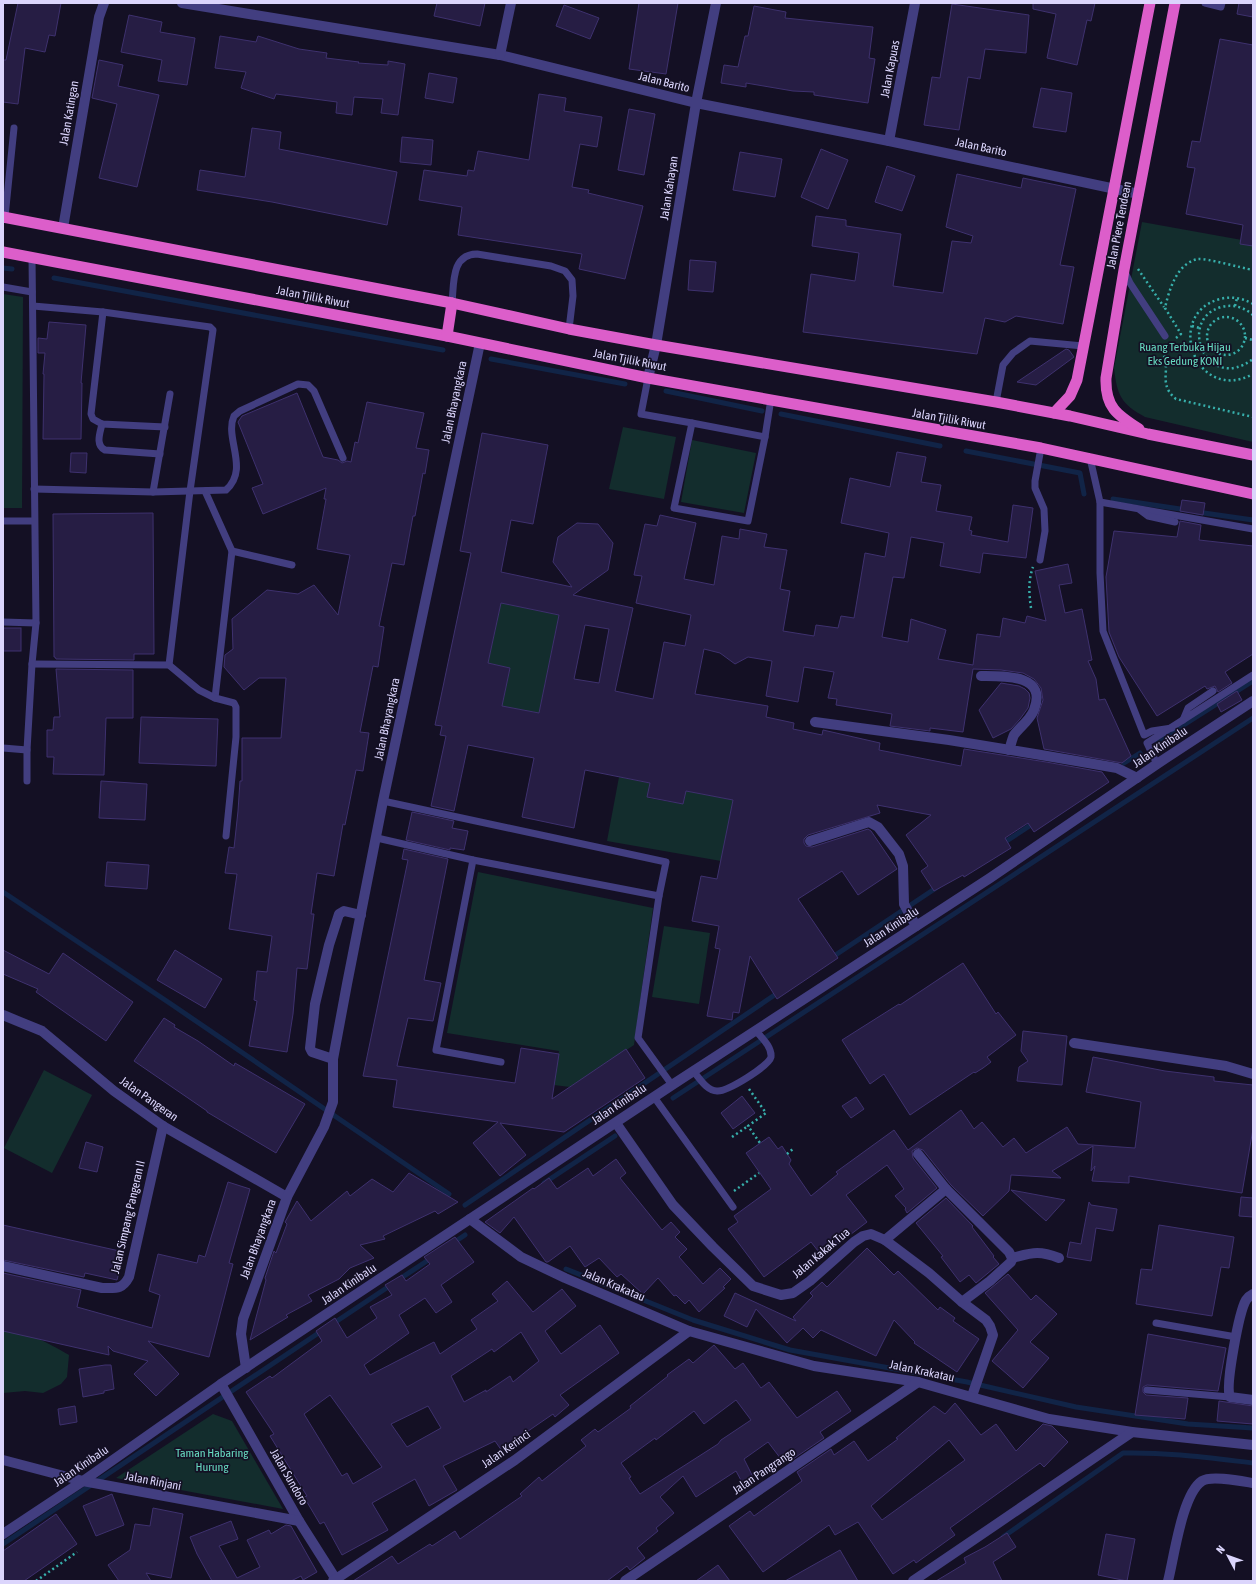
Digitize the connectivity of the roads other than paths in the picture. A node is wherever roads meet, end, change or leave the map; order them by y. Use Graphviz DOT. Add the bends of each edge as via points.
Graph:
graph roads {
  1 [pos="104,3"];
  2 [pos="182,3"];
  3 [pos="511,3"];
  4 [pos="716,3"];
  5 [pos="915,3"];
  6 [pos="1150,3"];
  7 [pos="1174,3"];
  8 [pos="1205,3"];
  9 [pos="1222,3"];
  10 [pos="500,55"];
  11 [pos="696,103"];
  12 [pos="14,128"];
  13 [pos="889,141"];
  14 [pos="1115,188"];
  15 [pos="1139,194"];
  16 [pos="4,217"];
  17 [pos="63,228"];
  18 [pos="3,252"];
  19 [pos="32,257"];
  20 [pos="1124,270"];
  21 [pos="3,287"];
  22 [pos="32,292"];
  23 [pos="452,303"];
  24 [pos="33,306"];
  25 [pos="103,312"];
  26 [pos="569,329"];
  27 [pos="447,336"];
  28 [pos="1167,339"];
  29 [pos="480,343"];
  30 [pos="656,345"];
  31 [pos="1083,346"];
  32 [pos="648,378"];
  33 [pos="170,394"];
  34 [pos="771,399"];
  35 [pos="996,402"];
  36 [pos="1054,413"];
  37 [pos="692,423"];
  38 [pos="102,424"];
  39 [pos="165,427"];
  40 [pos="1148,434"];
  41 [pos="765,437"];
  42 [pos="1040,448"];
  43 [pos="160,454"];
  44 [pos="1253,455"];
  45 [pos="343,458"];
  46 [pos="1090,458"];
  47 [pos="34,489"];
  48 [pos="190,491"];
  49 [pos="205,491"];
  50 [pos="152,492"];
  51 [pos="1253,494"];
  52 [pos="1100,502"];
  53 [pos="1139,509"];
  54 [pos="3,520"];
  55 [pos="34,521"];
  56 [pos="1175,522"];
  57 [pos="1253,529"];
  58 [pos="232,551"];
  59 [pos="1040,560"];
  60 [pos="292,564"];
  61 [pos="3,622"];
  62 [pos="36,623"];
  63 [pos="32,664"];
  64 [pos="169,665"];
  65 [pos="1253,675"];
  66 [pos="982,676"];
  67 [pos="1213,690"];
  68 [pos="215,698"];
  69 [pos="1253,701"];
  70 [pos="1183,720"];
  71 [pos="815,722"];
  72 [pos="1172,728"];
  73 [pos="3,748"];
  74 [pos="27,750"];
  75 [pos="1009,750"];
  76 [pos="1157,764"];
  77 [pos="1137,778"];
  78 [pos="27,781"];
  79 [pos="383,802"];
  80 [pos="226,836"];
  81 [pos="377,838"];
  82 [pos="810,841"];
  83 [pos="473,860"];
  84 [pos="659,896"];
  85 [pos="361,915"];
  86 [pos="916,926"];
  87 [pos="3,1015"];
  88 [pos="756,1031"];
  89 [pos="1074,1043"];
  90 [pos="333,1058"];
  91 [pos="501,1062"];
  92 [pos="694,1072"];
  93 [pos="1253,1074"];
  94 [pos="672,1085"];
  95 [pos="654,1097"];
  96 [pos="616,1123"];
  97 [pos="164,1126"];
  98 [pos="918,1154"];
  99 [pos="946,1189"];
  100 [pos="287,1197"];
  101 [pos="733,1207"];
  102 [pos="470,1219"];
  103 [pos="885,1240"];
  104 [pos="1012,1258"];
  105 [pos="1058,1258"];
  106 [pos="3,1266"];
  107 [pos="1253,1294"];
  108 [pos="962,1302"];
  109 [pos="1156,1323"];
  110 [pos="689,1331"];
  111 [pos="1236,1337"];
  112 [pos="246,1368"];
  113 [pos="918,1382"];
  114 [pos="221,1384"];
  115 [pos="1147,1390"];
  116 [pos="973,1393"];
  117 [pos="1230,1397"];
  118 [pos="1253,1400"];
  119 [pos="1132,1432"];
  120 [pos="1253,1445"];
  121 [pos="3,1460"];
  122 [pos="83,1481"];
  123 [pos="1253,1483"];
  124 [pos="299,1521"];
  125 [pos="3,1534"];
  126 [pos="336,1580"];
  127 [pos="625,1581"];
  128 [pos="913,1581"];
  129 [pos="1168,1581"];
  1 -- 17 [label="street, Jalan Katingan" via="99,17"];
  2 -- 10 [label="street, Jalan Barito"];
  3 -- 10 [label="street"];
  4 -- 11 [label="street, Jalan Kahayan"];
  5 -- 13 [label="street, Jalan Kapuas"];
  6 -- 14 [label="highway, Jalan Piere Tendean"];
  7 -- 15 [label="highway, Jalan Piere Tendean"];
  8 -- 9 [label="lane" via="1221,7"];
  10 -- 11 [label="street, Jalan Barito"];
  11 -- 13 [label="street, Jalan Barito"];
  11 -- 30 [label="street, Jalan Kahayan"];
  12 -- 16 [label="lane"];
  13 -- 14 [label="street, Jalan Barito"];
  14 -- 15 [label="street, Jalan Barito"];
  14 -- 31 [label="highway, Jalan Piere Tendean"];
  15 -- 20 [label="highway, Jalan Piere Tendean"];
  16 -- 17 [label="highway, Jalan Tjilik Riwut"];
  17 -- 23 [label="highway, Jalan Tjilik Riwut"];
  18 -- 19 [label="highway, Jalan Tjilik Riwut"];
  19 -- 22 [label="lane"];
  19 -- 27 [label="highway, Jalan Tjilik Riwut"];
  20 -- 28 [label="lane"];
  20 -- 40 [label="highway, Jalan Piere Tendean" via="1106,390 1113,410"];
  21 -- 22 [label="lane"];
  22 -- 24 [label="lane"];
  23 -- 26 [label="highway, Jalan Tjilik Riwut"];
  23 -- 26 [label="lane" via="456,270 460,261 470,254 551,266 565,271 572,280"];
  23 -- 27 [label="highway"];
  24 -- 25 [label="lane"];
  24 -- 47 [label="lane"];
  25 -- 38 [label="lane" via="91,414 93,419"];
  25 -- 48 [label="lane" via="210,327 213,330"];
  26 -- 30 [label="highway, Jalan Tjilik Riwut"];
  27 -- 29 [label="highway, Jalan Tjilik Riwut"];
  29 -- 32 [label="highway, Jalan Tjilik Riwut"];
  29 -- 79 [label="street, Jalan Bhayangkara"];
  30 -- 32 [label="street, Jalan Kahayan"];
  30 -- 35 [label="highway, Jalan Tjilik Riwut"];
  31 -- 35 [label="lane" via="1030,341 1013,353 1003,365"];
  31 -- 36 [label="highway, Jalan Piere Tendean" via="1075,388"];
  32 -- 34 [label="highway, Jalan Tjilik Riwut"];
  32 -- 37 [label="lane" via="641,414"];
  33 -- 39 [label="lane"];
  34 -- 41 [label="lane"];
  34 -- 42 [label="highway, Jalan Tjilik Riwut"];
  35 -- 36 [label="highway, Jalan Tjilik Riwut"];
  36 -- 40 [label="highway, Jalan Tjilik Riwut"];
  37 -- 41 [label="lane"];
  37 -- 41 [label="lane" via="674,508 748,521"];
  38 -- 39 [label="lane"];
  38 -- 43 [label="lane" via="98,443 101,448"];
  39 -- 43 [label="lane"];
  40 -- 44 [label="highway, Jalan Tjilik Riwut"];
  42 -- 46 [label="highway, Jalan Tjilik Riwut"];
  42 -- 59 [label="lane" via="1035,481 1035,488 1044,509 1045,531"];
  43 -- 50 [label="lane"];
  45 -- 49 [label="lane" via="314,391 308,385 298,384 234,416 232,426 236,479 226,490"];
  46 -- 51 [label="highway, Jalan Tjilik Riwut"];
  46 -- 52 [label="lane"];
  47 -- 50 [label="lane"];
  47 -- 55 [label="lane"];
  48 -- 49 [label="lane"];
  48 -- 50 [label="lane"];
  48 -- 64 [label="lane"];
  49 -- 58 [label="lane"];
  52 -- 53 [label="lane"];
  52 -- 72 [label="lane" via="1103,631 1144,735"];
  53 -- 56 [label="lane" via="1148,516"];
  53 -- 57 [label="lane"];
  54 -- 55 [label="lane"];
  55 -- 62 [label="lane"];
  58 -- 60 [label="lane"];
  58 -- 68 [label="lane"];
  61 -- 62 [label="lane"];
  62 -- 63 [label="lane"];
  63 -- 64 [label="lane"];
  63 -- 74 [label="lane"];
  64 -- 68 [label="lane" via="199,690"];
  65 -- 70 [label="lane"];
  66 -- 75 [label="street" via="1021,678 1029,683 1036,695 1034,710 1014,735"];
  67 -- 70 [label="lane" via="1188,708"];
  68 -- 80 [label="lane" via="234,703 236,708 236,736"];
  69 -- 76 [label="street, Jalan Kinibalu"];
  70 -- 72 [label="lane"];
  71 -- 75 [label="street"];
  72 -- 76 [label="lane" via="1147,744"];
  73 -- 74 [label="lane"];
  74 -- 78 [label="lane"];
  75 -- 77 [label="street" via="1117,768"];
  76 -- 77 [label="street, Jalan Kinibalu"];
  77 -- 86 [label="street, Jalan Kinibalu"];
  79 -- 81 [label="street, Jalan Bhayangkara"];
  79 -- 84 [label="lane" via="666,862"];
  81 -- 83 [label="lane"];
  81 -- 85 [label="street, Jalan Bhayangkara"];
  82 -- 86 [label="street" via="869,822 878,827 900,854 904,866 904,904"];
  83 -- 84 [label="lane"];
  83 -- 91 [label="lane" via="436,1050"];
  84 -- 94 [label="lane" via="638,1038"];
  85 -- 90 [label="street, Jalan Bhayangkara"];
  85 -- 90 [label="street" via="344,911 339,914 315,1004 310,1048 312,1052"];
  86 -- 88 [label="street, Jalan Kinibalu"];
  87 -- 97 [label="street, Jalan Pangeran" via="42,1031 114,1091"];
  88 -- 92 [label="street, Jalan Kinibalu"];
  88 -- 92 [label="lane" via="771,1051 771,1059 766,1065 718,1092 706,1086"];
  89 -- 93 [label="street" via="1226,1066"];
  90 -- 100 [label="street, Jalan Bhayangkara" via="334,1102"];
  92 -- 94 [label="street, Jalan Kinibalu"];
  94 -- 95 [label="street, Jalan Kinibalu"];
  95 -- 96 [label="street, Jalan Kinibalu"];
  95 -- 101 [label="lane"];
  96 -- 102 [label="street, Jalan Kinibalu"];
  96 -- 103 [label="street, Jalan Kakak Tua" via="673,1205 753,1286 781,1295 793,1293 810,1282 863,1236 871,1234"];
  97 -- 100 [label="street, Jalan Pangeran"];
  97 -- 106 [label="street, Jalan Simpang Pangeran II" via="129,1277 125,1284 119,1288 102,1288"];
  98 -- 99 [label="street"];
  99 -- 103 [label="street"];
  99 -- 104 [label="street" via="1010,1252"];
  100 -- 112 [label="street, Jalan Bhayangkara" via="243,1319 240,1334"];
  102 -- 110 [label="street, Jalan Krakatau" via="521,1257"];
  102 -- 112 [label="street, Jalan Kinibalu"];
  103 -- 108 [label="street, Jalan Kakak Tua"];
  104 -- 105 [label="street" via="1045,1252"];
  104 -- 108 [label="street" via="1011,1262 990,1281"];
  107 -- 111 [label="street" via="1246,1300"];
  108 -- 116 [label="street, Jalan Kakak Tua" via="986,1320 993,1335"];
  109 -- 111 [label="lane"];
  110 -- 113 [label="street, Jalan Krakatau" via="814,1366"];
  110 -- 126 [label="street, Jalan Kerinci" via="515,1460"];
  111 -- 117 [label="street" via="1228,1386"];
  112 -- 114 [label="street, Jalan Kinibalu"];
  113 -- 116 [label="street, Jalan Krakatau"];
  113 -- 127 [label="street, Jalan Pangrango"];
  114 -- 122 [label="street, Jalan Kinibalu"];
  114 -- 124 [label="street, Jalan Sundoro"];
  115 -- 117 [label="lane"];
  116 -- 119 [label="street, Jalan Krakatau" via="1050,1418"];
  117 -- 118 [label="street"];
  119 -- 120 [label="street, Jalan Krakatau"];
  119 -- 128 [label="street"];
  121 -- 122 [label="street, Jalan Rinjani"];
  122 -- 124 [label="street, Jalan Rinjani"];
  122 -- 125 [label="street, Jalan Kinibalu"];
  123 -- 129 [label="street" via="1223,1478 1203,1480 1192,1490 1185,1506"];
  124 -- 126 [label="street, Jalan Sundoro"];
}
